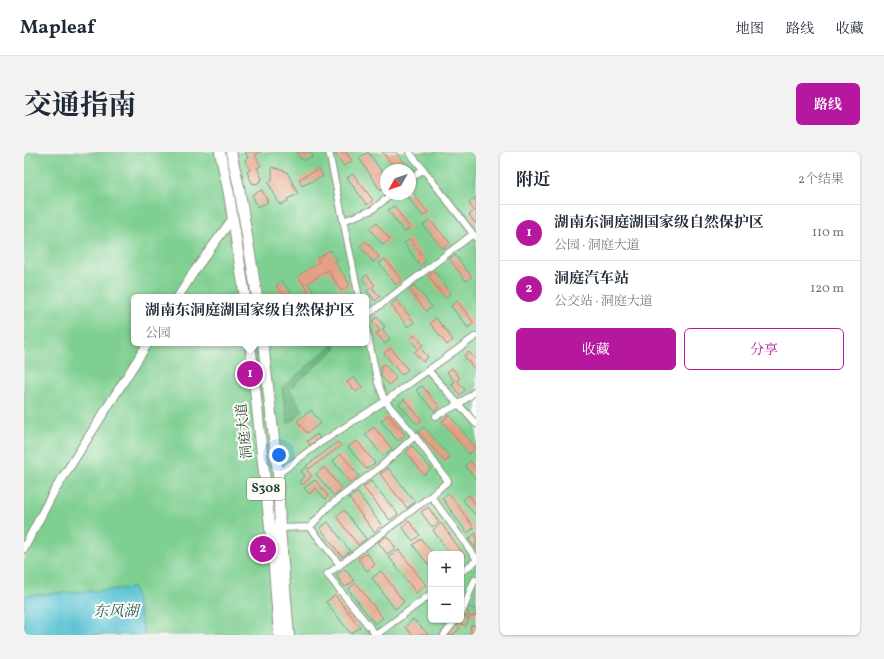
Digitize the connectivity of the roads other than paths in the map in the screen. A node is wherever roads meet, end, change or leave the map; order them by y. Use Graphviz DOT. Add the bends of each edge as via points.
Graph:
graph roads {
  1 [pos="220,152"];
  2 [pos="231,152"];
  3 [pos="329,152"];
  4 [pos="409,152"];
  5 [pos="423,169"];
  6 [pos="416,175"];
  7 [pos="384,200"];
  8 [pos="233,218"];
  9 [pos="343,221"];
  10 [pos="474,236"];
  11 [pos="180,294"];
  12 [pos="245,294"];
  13 [pos="257,294"];
  14 [pos="358,294"];
  15 [pos="369,314"];
  16 [pos="476,336"];
  17 [pos="369,342"];
  18 [pos="146,346"];
  19 [pos="250,346"];
  20 [pos="263,346"];
  21 [pos="428,370"];
  22 [pos="476,391"];
  23 [pos="385,401"];
  24 [pos="459,404"];
  25 [pos="436,416"];
  26 [pos="476,424"];
  27 [pos="415,436"];
  28 [pos="278,474"];
  29 [pos="432,496"];
  30 [pos="310,527"];
  31 [pos="280,528"];
  32 [pos="24,548"];
  33 [pos="476,558"];
  34 [pos="476,561"];
  35 [pos="340,565"];
  36 [pos="464,570"];
  37 [pos="475,580"];
  38 [pos="428,596"];
  39 [pos="464,608"];
  40 [pos="454,623"];
  41 [pos="279,635"];
  42 [pos="289,635"];
  43 [pos="444,635"];
  1 -- 8 [label="main road"];
  2 -- 13 [label="main road"];
  3 -- 9 [label="street"];
  4 -- 5 [label="street"];
  5 -- 6 [label="street"];
  5 -- 10 [label="street"];
  7 -- 9 [label="street" via="372,210"];
  8 -- 11 [label="street"];
  8 -- 12 [label="main road"];
  9 -- 14 [label="street"];
  10 -- 15 [label="street"];
  16 -- 21 [label="street"];
  17 -- 23 [label="street" via="378,383"];
  18 -- 32 [label="street" via="53,493"];
  19 -- 41 [label="main road, 洞庭大道 / S308"];
  20 -- 28 [label="main road, 洞庭大道 / S308"];
  21 -- 23 [label="street"];
  21 -- 24 [label="street"];
  22 -- 24 [label="street"];
  23 -- 27 [label="street"];
  23 -- 28 [label="street"];
  24 -- 25 [label="street"];
  24 -- 26 [label="street"];
  27 -- 29 [label="street" via="448,481"];
  27 -- 30 [label="street" via="380,467 328,506"];
  28 -- 31 [label="main road, 洞庭大道 / S308"];
  29 -- 33 [label="street"];
  29 -- 35 [label="street"];
  30 -- 31 [label="street"];
  30 -- 35 [label="street"];
  31 -- 42 [label="main road, 洞庭大道 / S308"];
  34 -- 36 [label="street"];
  35 -- 38 [label="street" via="327,574 376,635"];
  37 -- 39 [label="street"];
  40 -- 43 [label="street"];
}
